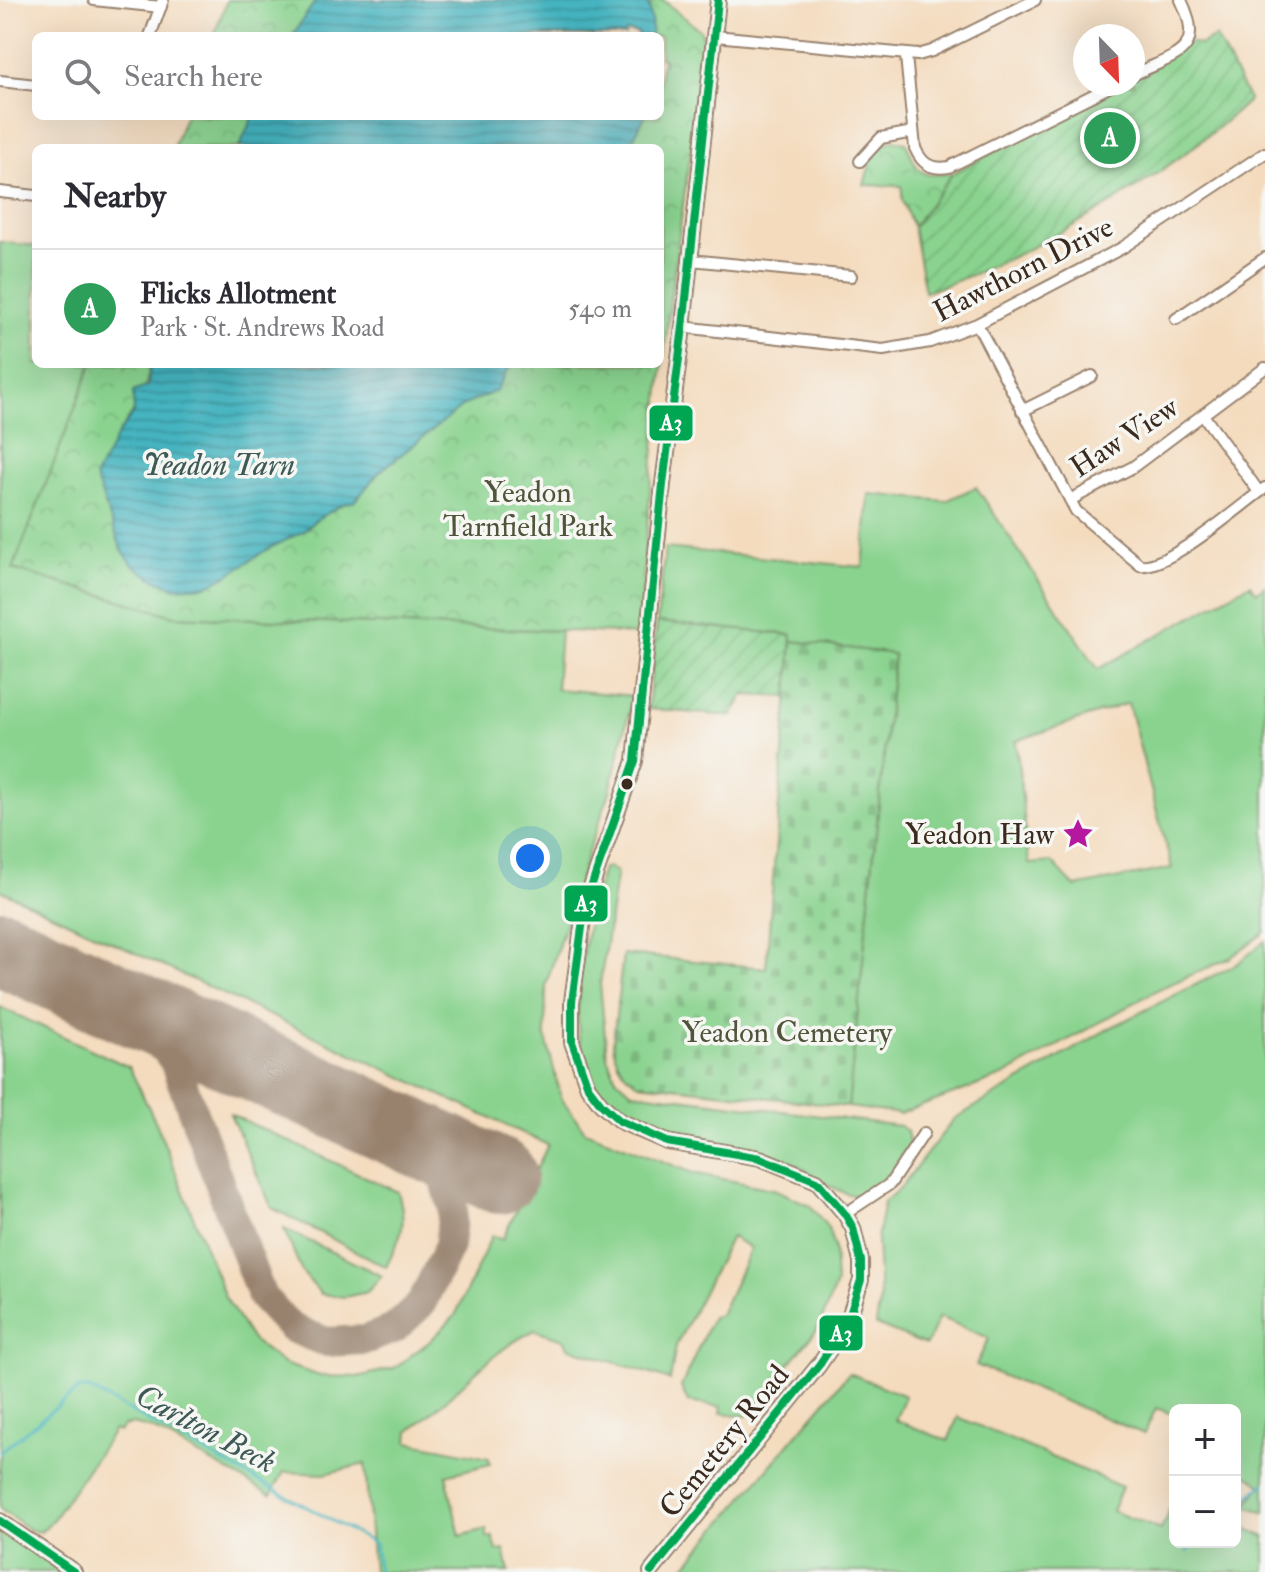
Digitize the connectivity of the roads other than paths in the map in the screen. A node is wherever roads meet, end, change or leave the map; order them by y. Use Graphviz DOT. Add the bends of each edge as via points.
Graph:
graph roads {
  1 [pos="94,0"];
  2 [pos="718,0"];
  3 [pos="1035,0"];
  4 [pos="1181,0"];
  5 [pos="162,4"];
  6 [pos="152,32"];
  7 [pos="715,36"];
  8 [pos="906,56"];
  9 [pos="1145,69"];
  10 [pos="0,81"];
  11 [pos="32,85"];
  12 [pos="1091,96"];
  13 [pos="913,132"];
  14 [pos="1265,153"];
  15 [pos="860,161"];
  16 [pos="0,192"];
  17 [pos="32,196"];
  18 [pos="1265,258"];
  19 [pos="691,260"];
  20 [pos="851,276"];
  21 [pos="1176,319"];
  22 [pos="977,324"];
  23 [pos="683,327"];
  24 [pos="1265,368"];
  25 [pos="1092,376"];
  26 [pos="1022,411"];
  27 [pos="1203,415"];
  28 [pos="1262,490"];
  29 [pos="1070,500"];
  30 [pos="924,1133"];
  31 [pos="845,1214"];
  32 [pos="0,1521"];
  33 [pos="74,1572"];
  34 [pos="651,1572"];
  1 -- 5 [label="street"];
  2 -- 7 [label="street, Cemetery Road"];
  3 -- 8 [label="street" via="932,51"];
  4 -- 9 [label="street" via="1192,26 1189,42"];
  5 -- 6 [label="street"];
  7 -- 8 [label="street"];
  7 -- 19 [label="street, Cemetery Road"];
  8 -- 13 [label="street"];
  10 -- 11 [label="street"];
  12 -- 13 [label="street" via="949,167 927,165 915,148"];
  13 -- 15 [label="street" via="881,138"];
  14 -- 22 [label="street, Hawthorn Drive" via="1122,248"];
  16 -- 17 [label="street"];
  18 -- 21 [label="street"];
  19 -- 20 [label="street"];
  19 -- 23 [label="street, Cemetery Road"];
  22 -- 23 [label="street, Hawthorn Drive" via="930,342 883,350"];
  22 -- 26 [label="street"];
  23 -- 31 [label="street, Cemetery Road" via="635,761 585,905 572,1042 588,1087 620,1121 667,1142 760,1158 792,1170 817,1181"];
  24 -- 27 [label="street, Haw View"];
  25 -- 26 [label="street"];
  26 -- 29 [label="street"];
  27 -- 28 [label="street, Haw View"];
  27 -- 29 [label="street, Haw View" via="1133,467"];
  28 -- 29 [label="street" via="1187,546 1146,566 1079,515"];
  30 -- 31 [label="street" via="890,1184"];
  31 -- 34 [label="street, Cemetery Road" via="861,1261 861,1280 847,1324"];
  32 -- 33 [label="street"];
}
